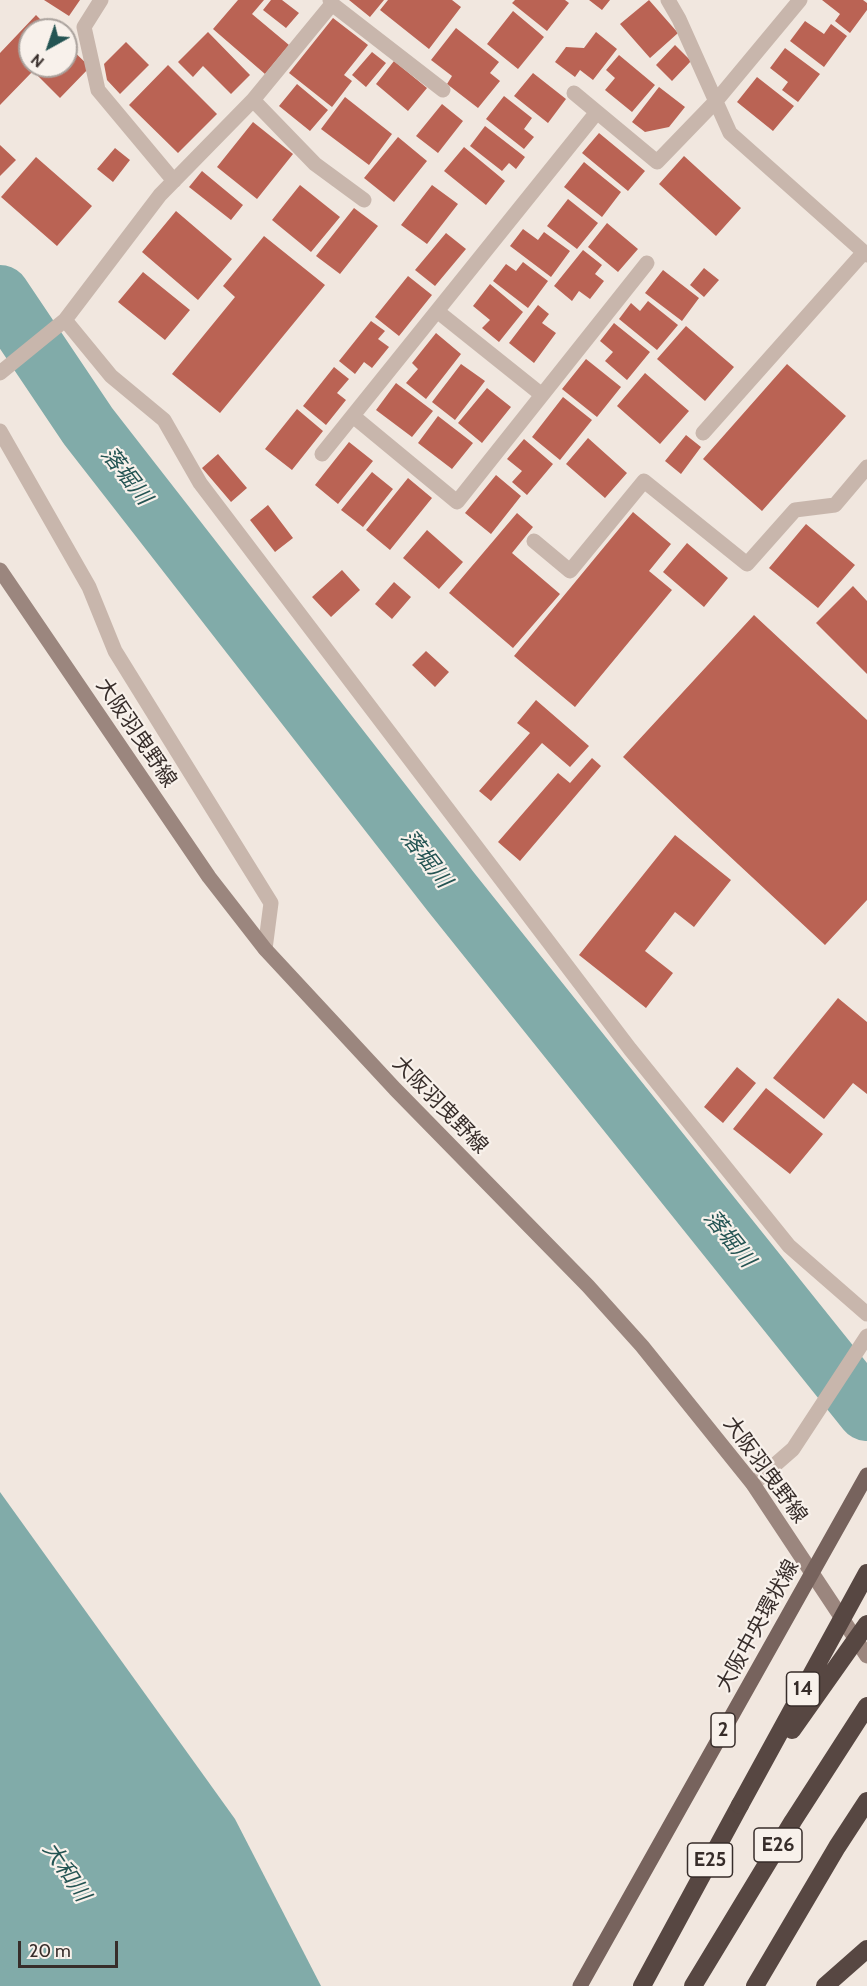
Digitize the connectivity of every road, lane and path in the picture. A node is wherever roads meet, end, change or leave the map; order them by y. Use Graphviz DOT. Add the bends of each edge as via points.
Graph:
graph roads {
  1 [pos="101,0"];
  2 [pos="668,0"];
  3 [pos="800,0"];
  4 [pos="331,2"];
  5 [pos="443,90"];
  6 [pos="574,93"];
  7 [pos="253,100"];
  8 [pos="716,101"];
  9 [pos="597,112"];
  10 [pos="174,181"];
  11 [pos="364,200"];
  12 [pos="866,253"];
  13 [pos="647,263"];
  14 [pos="437,311"];
  15 [pos="66,320"];
  16 [pos="0,373"];
  17 [pos="542,395"];
  18 [pos="353,416"];
  19 [pos="0,432"];
  20 [pos="703,433"];
  21 [pos="322,454"];
  22 [pos="867,467"];
  23 [pos="534,541"];
  24 [pos="0,570"];
  25 [pos="265,949"];
  26 [pos="867,1314"];
  27 [pos="864,1342"];
  28 [pos="867,1475"];
  29 [pos="753,1484"];
  30 [pos="867,1573"];
  31 [pos="867,1624"];
  32 [pos="867,1656"];
  33 [pos="867,1706"];
  34 [pos="867,1801"];
  35 [pos="740,1805"];
  36 [pos="867,1949"];
  37 [pos="580,1986"];
  38 [pos="642,1986"];
  39 [pos="693,1986"];
  40 [pos="755,1986"];
  41 [pos="825,1986"];
  1 -- 10 [label="street" via="84,27 98,90"];
  2 -- 8 [label="street"];
  3 -- 8 [label="street"];
  4 -- 5 [label="street"];
  4 -- 7 [label="street"];
  6 -- 9 [label="street"];
  7 -- 10 [label="street"];
  7 -- 11 [label="street" via="315,164"];
  8 -- 9 [label="street" via="657,162"];
  8 -- 12 [label="street" via="730,133"];
  9 -- 14 [label="street"];
  10 -- 15 [label="street"];
  12 -- 20 [label="street"];
  13 -- 17 [label="street"];
  14 -- 17 [label="street"];
  14 -- 18 [label="street"];
  15 -- 16 [label="street"];
  15 -- 26 [label="street" via="111,376 164,420 200,483 637,1058 789,1246"];
  17 -- 18 [label="street" via="457,502"];
  18 -- 21 [label="street"];
  19 -- 25 [label="street" via="89,587 114,651 271,903"];
  22 -- 23 [label="street" via="835,505 795,510 747,564 644,481 570,571"];
  24 -- 25 [label="main road, 大阪羽曳野線" via="209,878"];
  25 -- 29 [label="main road, 大阪羽曳野線" via="395,1089 588,1286 642,1346"];
  27 -- 29 [label="street" via="793,1449"];
  28 -- 37 [label="main road, 大阪中央環状線 / 2, bridge"];
  29 -- 32 [label="main road, 大阪羽曳野線"];
  30 -- 35 [label="highway, 14, bridge"];
  31 -- 35 [label="highway, E25, bridge"];
  33 -- 39 [label="highway, E26"];
  34 -- 40 [label="highway, E26"];
  35 -- 38 [label="highway, E25"];
  36 -- 41 [label="highway"];
}
